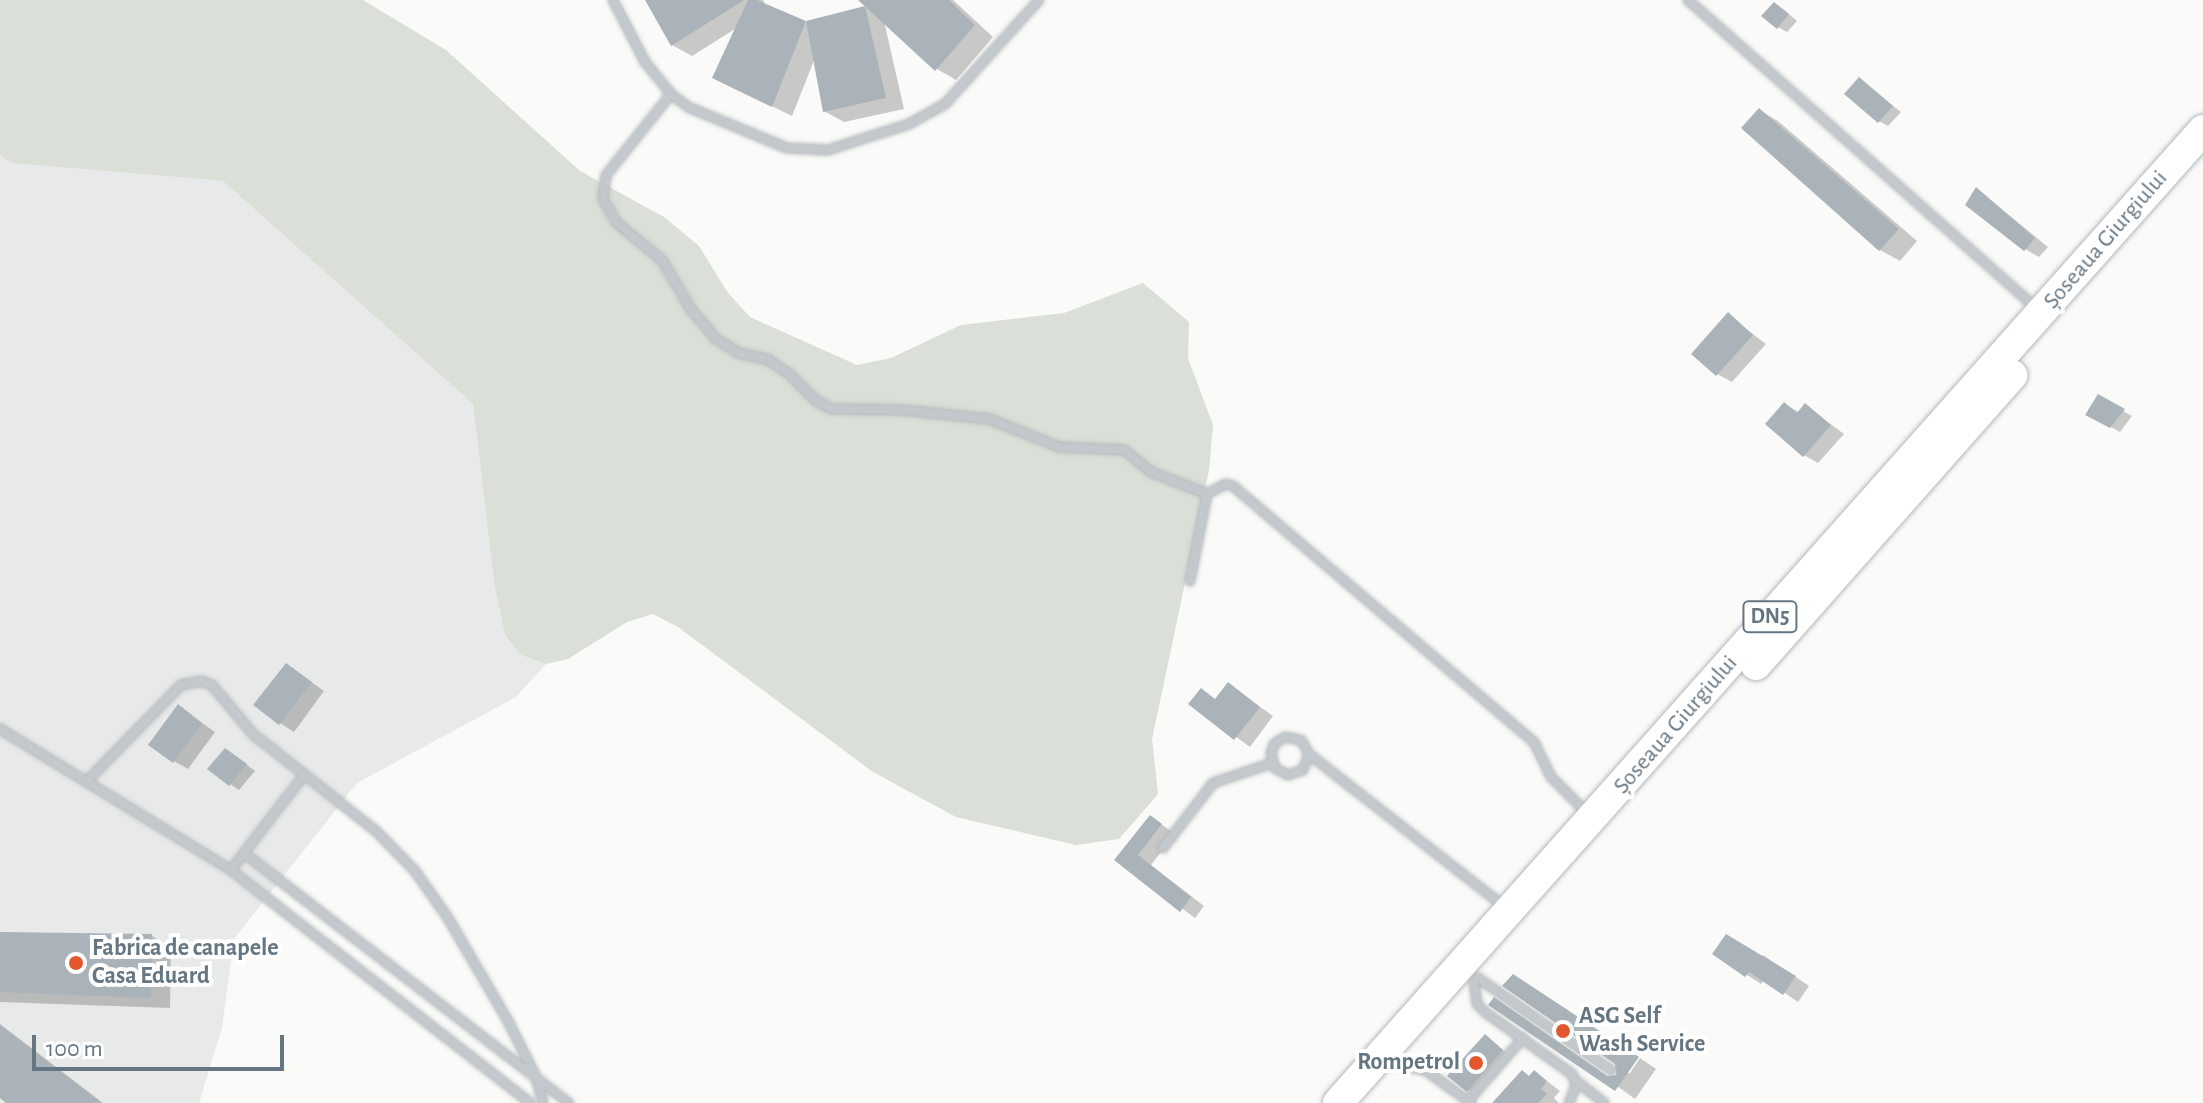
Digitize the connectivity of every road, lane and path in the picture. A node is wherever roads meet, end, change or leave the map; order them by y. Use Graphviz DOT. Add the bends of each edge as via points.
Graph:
graph roads {
  1 [pos="613,0"];
  2 [pos="1039,0"];
  3 [pos="1688,0"];
  4 [pos="671,94"];
  5 [pos="2203,130"];
  6 [pos="2203,161"];
  7 [pos="2041,313"];
  8 [pos="1207,494"];
  9 [pos="1190,581"];
  10 [pos="0,729"];
  11 [pos="1309,754"];
  12 [pos="1272,763"];
  13 [pos="304,775"];
  14 [pos="86,782"];
  15 [pos="1594,819"];
  16 [pos="1163,848"];
  17 [pos="244,853"];
  18 [pos="231,870"];
  19 [pos="309,903"];
  20 [pos="1511,912"];
  21 [pos="295,919"];
  22 [pos="1476,980"];
  23 [pos="1523,1038"];
  24 [pos="1400,1065"];
  25 [pos="1611,1070"];
  26 [pos="536,1077"];
  27 [pos="1575,1080"];
  28 [pos="1469,1102"];
  29 [pos="530,1103"];
  30 [pos="543,1103"];
  31 [pos="569,1103"];
  32 [pos="1338,1103"];
  33 [pos="1366,1103"];
  34 [pos="1569,1103"];
  35 [pos="1604,1103"];
  1 -- 4 [label="lane" via="645,62"];
  2 -- 4 [label="lane" via="945,104 909,124 828,150 787,148 688,107"];
  3 -- 7 [label="lane"];
  4 -- 8 [label="lane" via="606,175 603,199 617,223 662,260 715,338 738,353 767,359 832,409 989,419 1059,447 1124,450 1151,472"];
  5 -- 7 [label="highway, Șoseaua Giurgiului / DN5"];
  6 -- 22 [label="highway, Șoseaua Giurgiului / DN5"];
  7 -- 15 [label="highway, Șoseaua Giurgiului / DN5"];
  8 -- 9 [label="lane"];
  8 -- 15 [label="lane" via="1226,484 1255,503 1534,742 1551,777"];
  10 -- 14 [label="lane"];
  11 -- 12 [label="lane" via="1297,774 1281,773"];
  11 -- 12 [label="lane" via="1301,740 1285,737 1274,744"];
  11 -- 20 [label="lane"];
  12 -- 16 [label="lane" via="1213,783"];
  13 -- 14 [label="lane" via="253,734 212,685 202,681 181,685"];
  13 -- 17 [label="lane"];
  13 -- 26 [label="lane" via="377,832 415,871 448,918"];
  14 -- 18 [label="lane"];
  15 -- 20 [label="highway, Șoseaua Giurgiului / DN5"];
  17 -- 18 [label="lane"];
  17 -- 19 [label="lane"];
  18 -- 21 [label="lane"];
  19 -- 21 [label="lane"];
  19 -- 26 [label="lane"];
  20 -- 32 [label="highway, Șoseaua Giurgiului / DN5"];
  21 -- 29 [label="lane"];
  22 -- 23 [label="lane" via="1477,1004"];
  22 -- 24 [label="highway, Șoseaua Giurgiului / DN5"];
  22 -- 25 [label="lane"];
  23 -- 27 [label="lane"];
  23 -- 28 [label="lane"];
  24 -- 28 [label="lane" via="1425,1070"];
  24 -- 33 [label="highway, Șoseaua Giurgiului / DN5"];
  26 -- 30 [label="lane"];
  26 -- 31 [label="lane"];
  27 -- 34 [label="lane" via="1576,1093"];
  27 -- 35 [label="lane"];
}
